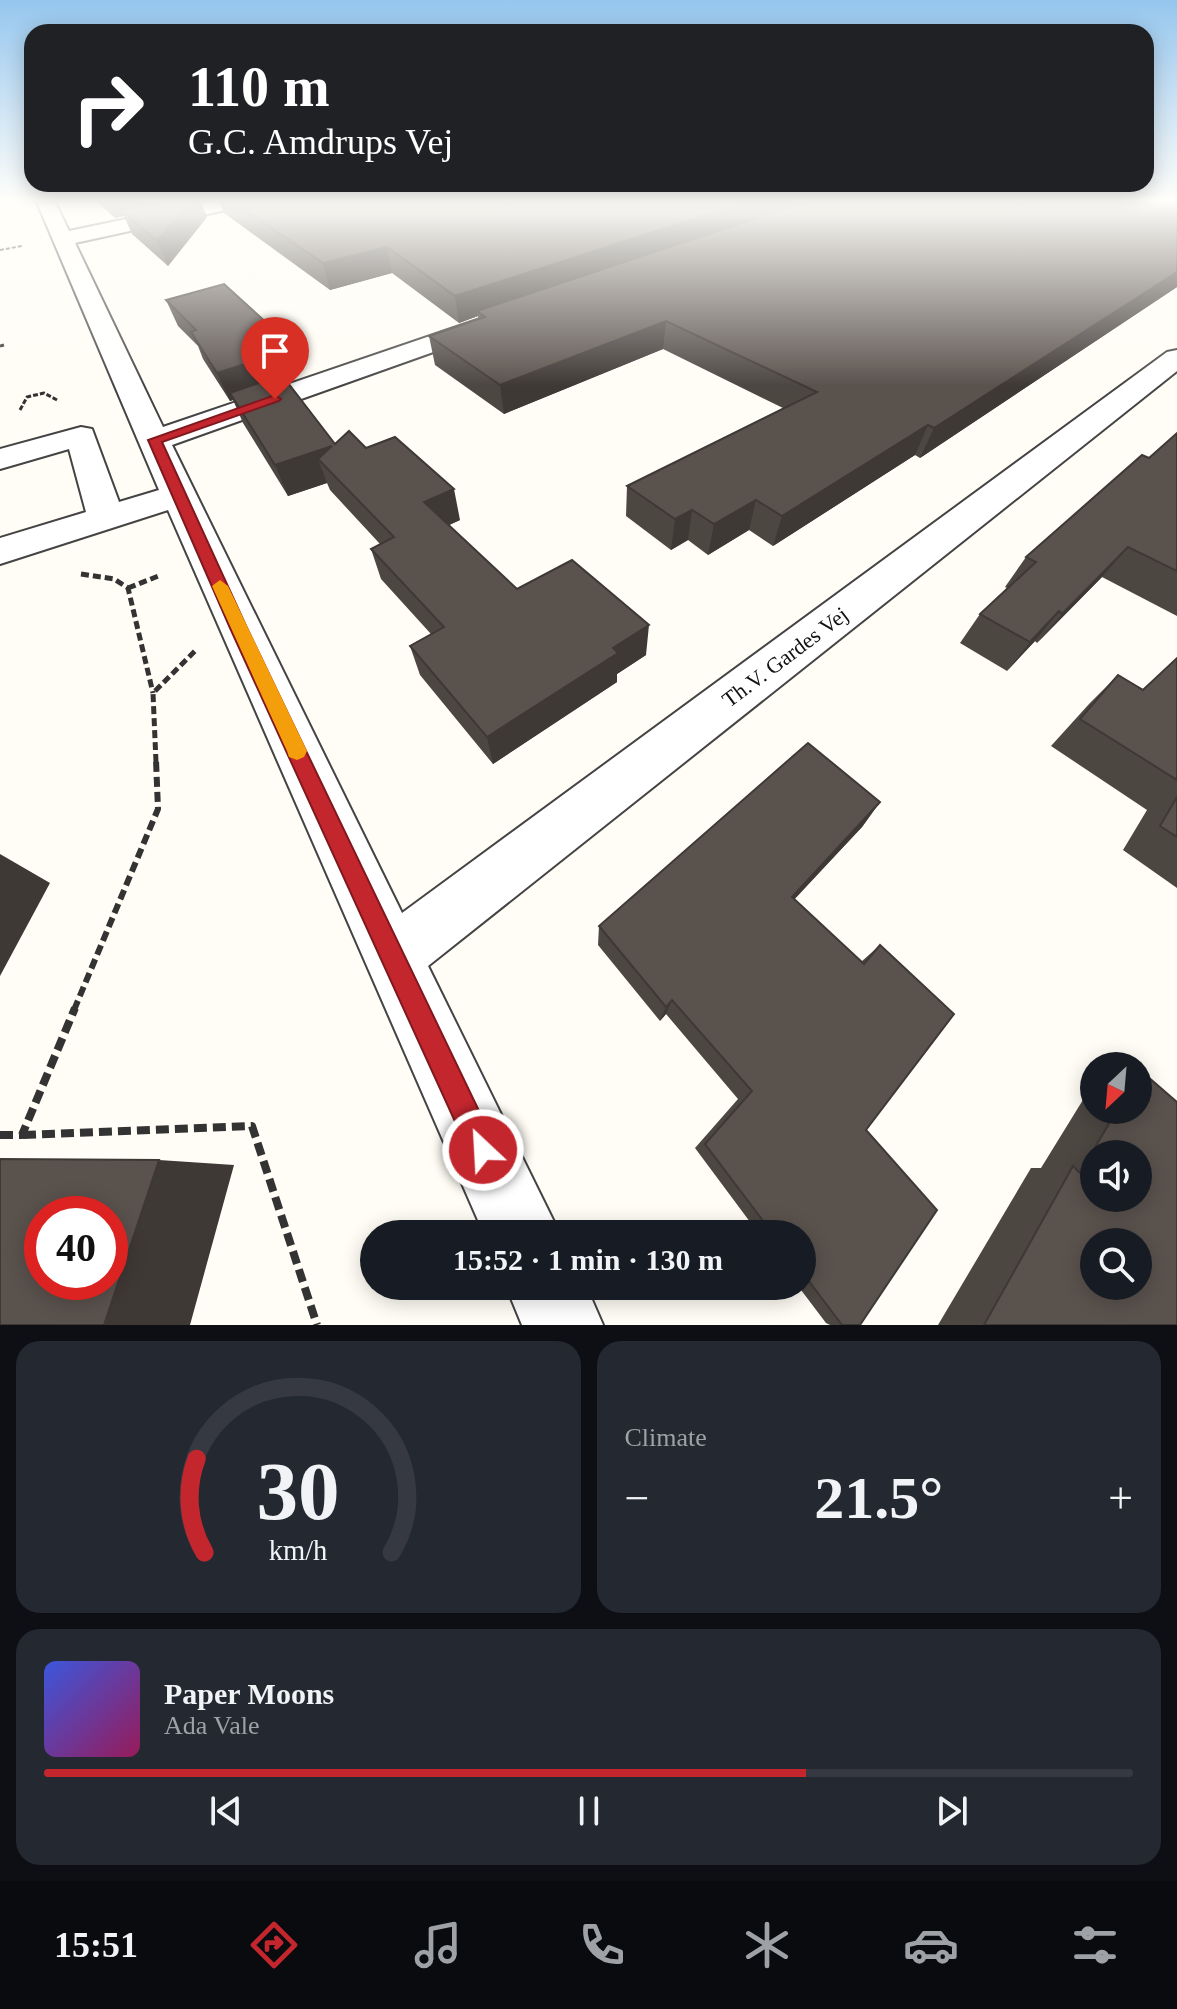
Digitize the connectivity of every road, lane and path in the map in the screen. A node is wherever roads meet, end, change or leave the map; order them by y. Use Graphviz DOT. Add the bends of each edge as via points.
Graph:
graph roads {
  1 [pos="73,262"];
  2 [pos="515,315"];
  3 [pos="1177,358"];
  4 [pos="155,440"];
  5 [pos="0,459"];
  6 [pos="179,495"];
  7 [pos="106,518"];
  8 [pos="0,551"];
  9 [pos="70,573"];
  10 [pos="165,574"];
  11 [pos="128,588"];
  12 [pos="239,628"];
  13 [pos="153,693"];
  14 [pos="393,956"];
  15 [pos="0,1135"];
  16 [pos="22,1135"];
  17 [pos="516,1220"];
  18 [pos="551,1300"];
  19 [pos="317,1325"];
  20 [pos="563,1325"];
  1 -- 4 [label="street"];
  2 -- 4 [label="street"];
  3 -- 14 [label="street, Th.V. Gardes Vej"];
  4 -- 6 [label="street"];
  5 -- 7 [label="street" via="81,436"];
  6 -- 7 [label="street"];
  6 -- 12 [label="street"];
  7 -- 8 [label="street"];
  9 -- 11 [label="path" via="114,579"];
  10 -- 11 [label="path"];
  11 -- 13 [label="path"];
  12 -- 13 [label="path" via="197,649"];
  12 -- 14 [label="street"];
  13 -- 16 [label="path" via="158,809"];
  14 -- 17 [label="street"];
  15 -- 16 [label="path"];
  16 -- 19 [label="path" via="252,1126"];
  18 -- 20 [label="street"];
}
